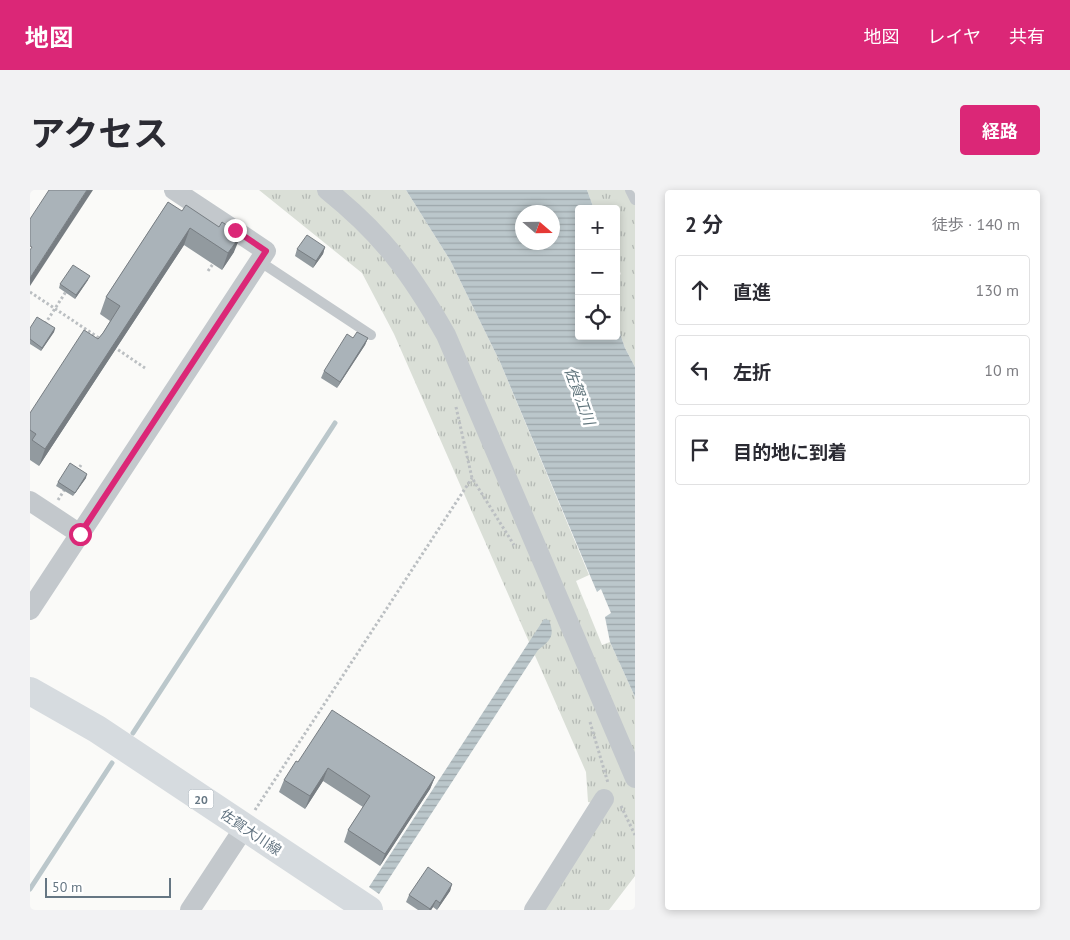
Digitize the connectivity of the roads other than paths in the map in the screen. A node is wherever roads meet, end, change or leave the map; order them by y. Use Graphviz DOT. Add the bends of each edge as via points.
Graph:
graph roads {
  1 [pos="174,190"];
  2 [pos="327,190"];
  3 [pos="630,190"];
  4 [pos="635,200"];
  5 [pos="259,261"];
  6 [pos="371,335"];
  7 [pos="30,501"];
  8 [pos="80,534"];
  9 [pos="30,610"];
  10 [pos="30,691"];
  11 [pos="635,778"];
  12 [pos="604,799"];
  13 [pos="244,828"];
  14 [pos="190,910"];
  15 [pos="369,910"];
  16 [pos="534,910"];
  1 -- 5 [label="street" via="266,251"];
  2 -- 11 [label="street" via="359,216 396,255 446,335"];
  3 -- 4 [label="lane"];
  5 -- 6 [label="lane"];
  5 -- 8 [label="street"];
  7 -- 8 [label="street"];
  8 -- 9 [label="street"];
  10 -- 13 [label="main road, 佐賀大川線 / 20" via="97,729"];
  12 -- 16 [label="street"];
  13 -- 14 [label="street"];
  13 -- 15 [label="main road, 佐賀大川線 / 20"];
}
